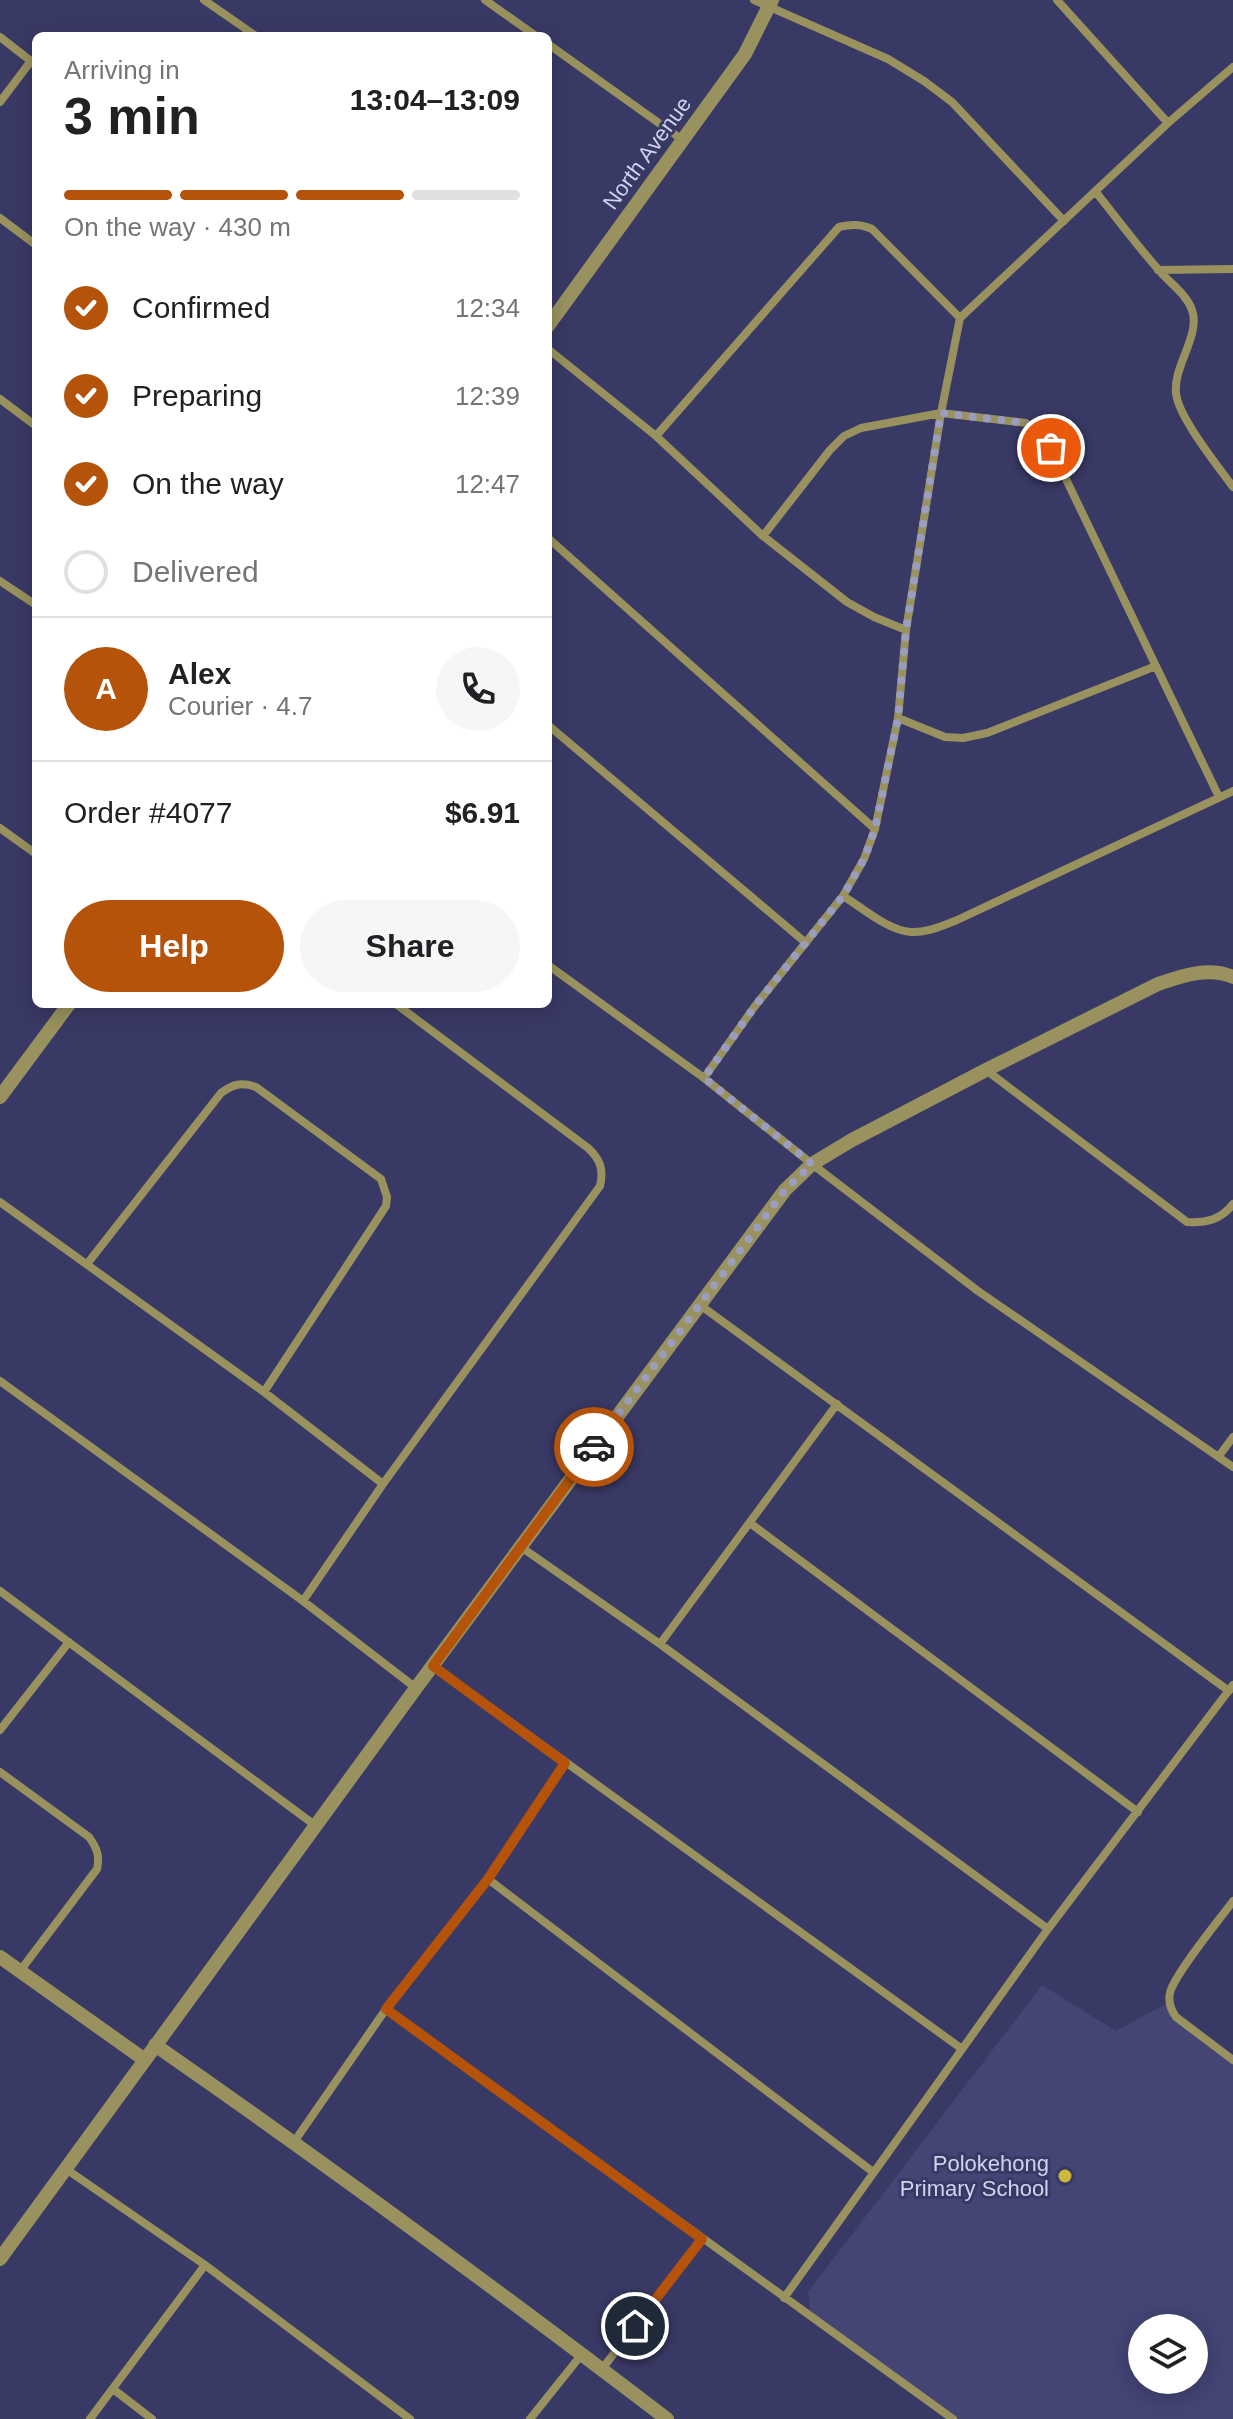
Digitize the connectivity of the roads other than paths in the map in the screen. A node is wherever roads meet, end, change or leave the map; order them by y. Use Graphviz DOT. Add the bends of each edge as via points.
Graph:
graph roads {
  1 [pos="204,0"];
  2 [pos="485,0"];
  3 [pos="754,0"];
  4 [pos="1057,0"];
  5 [pos="771,3"];
  6 [pos="250,32"];
  7 [pos="530,32"];
  8 [pos="0,37"];
  9 [pos="552,47"];
  10 [pos="32,61"];
  11 [pos="32,65"];
  12 [pos="1233,67"];
  13 [pos="0,102"];
  14 [pos="1168,123"];
  15 [pos="684,141"];
  16 [pos="1095,191"];
  17 [pos="0,218"];
  18 [pos="1064,221"];
  19 [pos="32,242"];
  20 [pos="1233,269"];
  21 [pos="1158,270"];
  22 [pos="960,318"];
  23 [pos="552,321"];
  24 [pos="552,352"];
  25 [pos="0,399"];
  26 [pos="941,413"];
  27 [pos="32,423"];
  28 [pos="656,436"];
  29 [pos="1233,487"];
  30 [pos="763,536"];
  31 [pos="552,542"];
  32 [pos="0,581"];
  33 [pos="32,602"];
  34 [pos="906,630"];
  35 [pos="1156,666"];
  36 [pos="898,718"];
  37 [pos="552,728"];
  38 [pos="1233,791"];
  39 [pos="1219,797"];
  40 [pos="0,828"];
  41 [pos="875,829"];
  42 [pos="32,851"];
  43 [pos="843,896"];
  44 [pos="806,943"];
  45 [pos="552,968"];
  46 [pos="1233,977"];
  47 [pos="66,1008"];
  48 [pos="401,1008"];
  49 [pos="986,1070"];
  50 [pos="704,1078"];
  51 [pos="0,1097"];
  52 [pos="812,1164"];
  53 [pos="0,1202"];
  54 [pos="1233,1204"];
  55 [pos="87,1264"];
  56 [pos="700,1305"];
  57 [pos="0,1381"];
  58 [pos="264,1392"];
  59 [pos="837,1404"];
  60 [pos="1233,1437"];
  61 [pos="1219,1456"];
  62 [pos="1233,1467"];
  63 [pos="383,1484"];
  64 [pos="750,1523"];
  65 [pos="521,1547"];
  66 [pos="0,1591"];
  67 [pos="303,1601"];
  68 [pos="69,1642"];
  69 [pos="660,1644"];
  70 [pos="433,1666"];
  71 [pos="416,1688"];
  72 [pos="1231,1688"];
  73 [pos="0,1730"];
  74 [pos="565,1763"];
  75 [pos="0,1772"];
  76 [pos="1138,1812"];
  77 [pos="316,1826"];
  78 [pos="488,1879"];
  79 [pos="1233,1901"];
  80 [pos="1048,1929"];
  81 [pos="0,1957"];
  82 [pos="20,1971"];
  83 [pos="386,2009"];
  84 [pos="155,2045"];
  85 [pos="962,2049"];
  86 [pos="145,2060"];
  87 [pos="1233,2060"];
  88 [pos="294,2142"];
  89 [pos="66,2169"];
  90 [pos="873,2172"];
  91 [pos="702,2239"];
  92 [pos="0,2259"];
  93 [pos="205,2265"];
  94 [pos="784,2298"];
  95 [pos="582,2354"];
  96 [pos="602,2369"];
  97 [pos="113,2389"];
  98 [pos="90,2419"];
  99 [pos="152,2419"];
  100 [pos="410,2419"];
  101 [pos="530,2419"];
  102 [pos="667,2419"];
  103 [pos="953,2419"];
  1 -- 6 [label="street"];
  2 -- 7 [label="street"];
  3 -- 5 [label="street"];
  4 -- 14 [label="street"];
  5 -- 15 [label="street, North Avenue" via="745,54"];
  5 -- 18 [label="street" via="924,81 952,102"];
  8 -- 10 [label="street"];
  9 -- 15 [label="street"];
  11 -- 13 [label="street"];
  12 -- 14 [label="street"];
  14 -- 16 [label="street"];
  15 -- 23 [label="street, North Avenue"];
  16 -- 18 [label="street"];
  16 -- 21 [label="street"];
  17 -- 19 [label="street"];
  18 -- 22 [label="street"];
  20 -- 21 [label="street"];
  21 -- 29 [label="street" via="1193,313 1176,380 1181,411"];
  22 -- 26 [label="street"];
  22 -- 28 [label="street" via="872,229 839,227"];
  24 -- 28 [label="street"];
  25 -- 27 [label="street"];
  26 -- 30 [label="street" via="844,436"];
  26 -- 34 [label="street"];
  26 -- 35 [label="street" via="1026,423 1039,432"];
  28 -- 30 [label="street"];
  30 -- 34 [label="street" via="847,602"];
  31 -- 41 [label="street"];
  32 -- 33 [label="street"];
  34 -- 36 [label="street"];
  35 -- 36 [label="street" via="963,738 945,737"];
  35 -- 39 [label="street"];
  36 -- 41 [label="street"];
  37 -- 44 [label="street"];
  38 -- 39 [label="street"];
  39 -- 43 [label="street" via="930,929 911,932 893,927"];
  40 -- 42 [label="street"];
  41 -- 43 [label="street"];
  43 -- 44 [label="street"];
  44 -- 50 [label="street"];
  45 -- 50 [label="street"];
  46 -- 49 [label="street" via="1208,972 1158,984"];
  47 -- 51 [label="street"];
  48 -- 63 [label="street" via="588,1148 601,1163 602,1179"];
  49 -- 52 [label="street"];
  49 -- 54 [label="street" via="1187,1222 1215,1219"];
  50 -- 52 [label="street"];
  52 -- 56 [label="street" via="785,1190"];
  52 -- 61 [label="street" via="978,1291"];
  53 -- 55 [label="street"];
  55 -- 58 [label="street"];
  55 -- 58 [label="street" via="221,1093 244,1083 256,1087 381,1179 387,1197"];
  56 -- 59 [label="street"];
  56 -- 65 [label="street"];
  57 -- 67 [label="street"];
  58 -- 63 [label="street"];
  59 -- 64 [label="street"];
  59 -- 72 [label="street"];
  60 -- 61 [label="street"];
  61 -- 62 [label="street"];
  63 -- 67 [label="street"];
  64 -- 69 [label="street"];
  64 -- 76 [label="street"];
  65 -- 69 [label="street"];
  65 -- 70 [label="street"];
  66 -- 68 [label="street"];
  67 -- 71 [label="street"];
  68 -- 73 [label="street"];
  68 -- 77 [label="street"];
  69 -- 80 [label="street"];
  70 -- 71 [label="street"];
  70 -- 74 [label="street"];
  71 -- 77 [label="street"];
  72 -- 76 [label="street"];
  74 -- 78 [label="street"];
  74 -- 85 [label="street"];
  75 -- 82 [label="street" via="89,1837 99,1860"];
  76 -- 80 [label="street"];
  77 -- 84 [label="street"];
  78 -- 83 [label="street"];
  78 -- 90 [label="street"];
  79 -- 87 [label="street" via="1173,1983 1169,2002 1176,2017"];
  80 -- 85 [label="street"];
  81 -- 82 [label="street"];
  82 -- 86 [label="street"];
  83 -- 88 [label="street"];
  83 -- 91 [label="street"];
  84 -- 86 [label="street"];
  84 -- 88 [label="street"];
  85 -- 90 [label="street"];
  86 -- 89 [label="street"];
  88 -- 95 [label="street"];
  89 -- 92 [label="street"];
  89 -- 93 [label="street"];
  90 -- 94 [label="street"];
  91 -- 94 [label="street"];
  91 -- 96 [label="street"];
  93 -- 97 [label="street"];
  93 -- 100 [label="street"];
  94 -- 103 [label="street"];
  95 -- 96 [label="street"];
  95 -- 101 [label="street"];
  96 -- 102 [label="street"];
  97 -- 98 [label="street"];
  97 -- 99 [label="street"];
}
